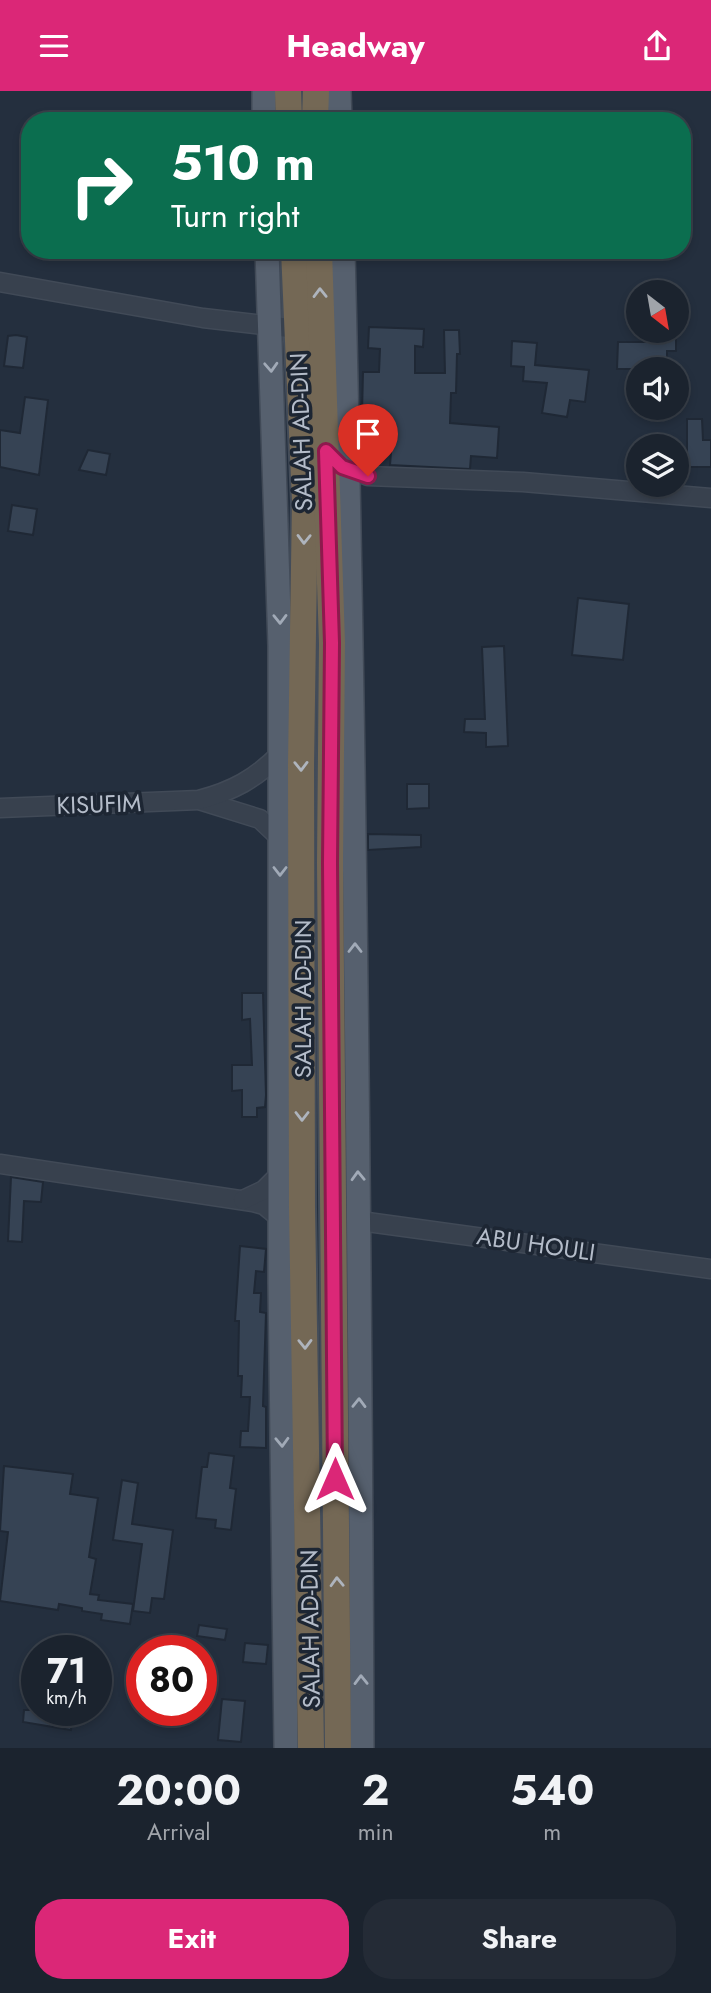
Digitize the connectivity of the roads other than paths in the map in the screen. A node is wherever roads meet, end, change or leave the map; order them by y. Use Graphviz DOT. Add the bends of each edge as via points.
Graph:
graph roads {
  1 [pos="264,91"];
  2 [pos="288,91"];
  3 [pos="316,91"];
  4 [pos="340,91"];
  5 [pos="264,112"];
  6 [pos="289,112"];
  7 [pos="315,112"];
  8 [pos="340,112"];
  9 [pos="267,259"];
  10 [pos="295,259"];
  11 [pos="319,259"];
  12 [pos="343,259"];
  13 [pos="0,282"];
  14 [pos="269,327"];
  15 [pos="298,329"];
  16 [pos="326,451"];
  17 [pos="349,471"];
  18 [pos="711,498"];
  19 [pos="280,754"];
  20 [pos="199,800"];
  21 [pos="0,807"];
  22 [pos="280,838"];
  23 [pos="0,1164"];
  24 [pos="281,1173"];
  25 [pos="243,1200"];
  26 [pos="280,1218"];
  27 [pos="360,1221"];
  28 [pos="711,1269"];
  29 [pos="309,1637"];
  30 [pos="338,1640"];
  31 [pos="286,1748"];
  32 [pos="311,1748"];
  33 [pos="338,1748"];
  34 [pos="362,1748"];
  1 -- 5 [label="main road"];
  2 -- 6 [label="highway"];
  3 -- 7 [label="highway"];
  4 -- 8 [label="main road"];
  9 -- 14 [label="main road"];
  10 -- 15 [label="highway, SALAH AD-DIN"];
  16 -- 11 [label="highway, SALAH AD-DIN, one-way"];
  12 -- 17 [label="main road"];
  13 -- 14 [label="street"];
  14 -- 15 [label="street"];
  14 -- 19 [label="main road, one-way" via="279,569"];
  15 -- 29 [label="highway, SALAH AD-DIN, one-way" via="304,501 302,1208"];
  16 -- 17 [label="street"];
  30 -- 16 [label="highway, SALAH AD-DIN, one-way" via="332,643"];
  17 -- 18 [label="street" via="368,476 523,482"];
  27 -- 17 [label="main road, one-way"];
  19 -- 20 [label="street, KISUFIM" via="249,782"];
  19 -- 22 [label="main road"];
  20 -- 21 [label="street, KISUFIM"];
  20 -- 22 [label="street, KISUFIM" via="260,819"];
  22 -- 24 [label="main road, one-way"];
  23 -- 25 [label="street"];
  24 -- 25 [label="street" via="264,1190"];
  24 -- 26 [label="main road"];
  25 -- 26 [label="street" via="264,1205"];
  26 -- 31 [label="main road, one-way"];
  27 -- 28 [label="street, ABU HOULI"];
  34 -- 27 [label="main road, one-way"];
  29 -- 30 [label="highway" via="320,1632"];
  29 -- 32 [label="highway, SALAH AD-DIN"];
  30 -- 33 [label="highway, SALAH AD-DIN"];
}
